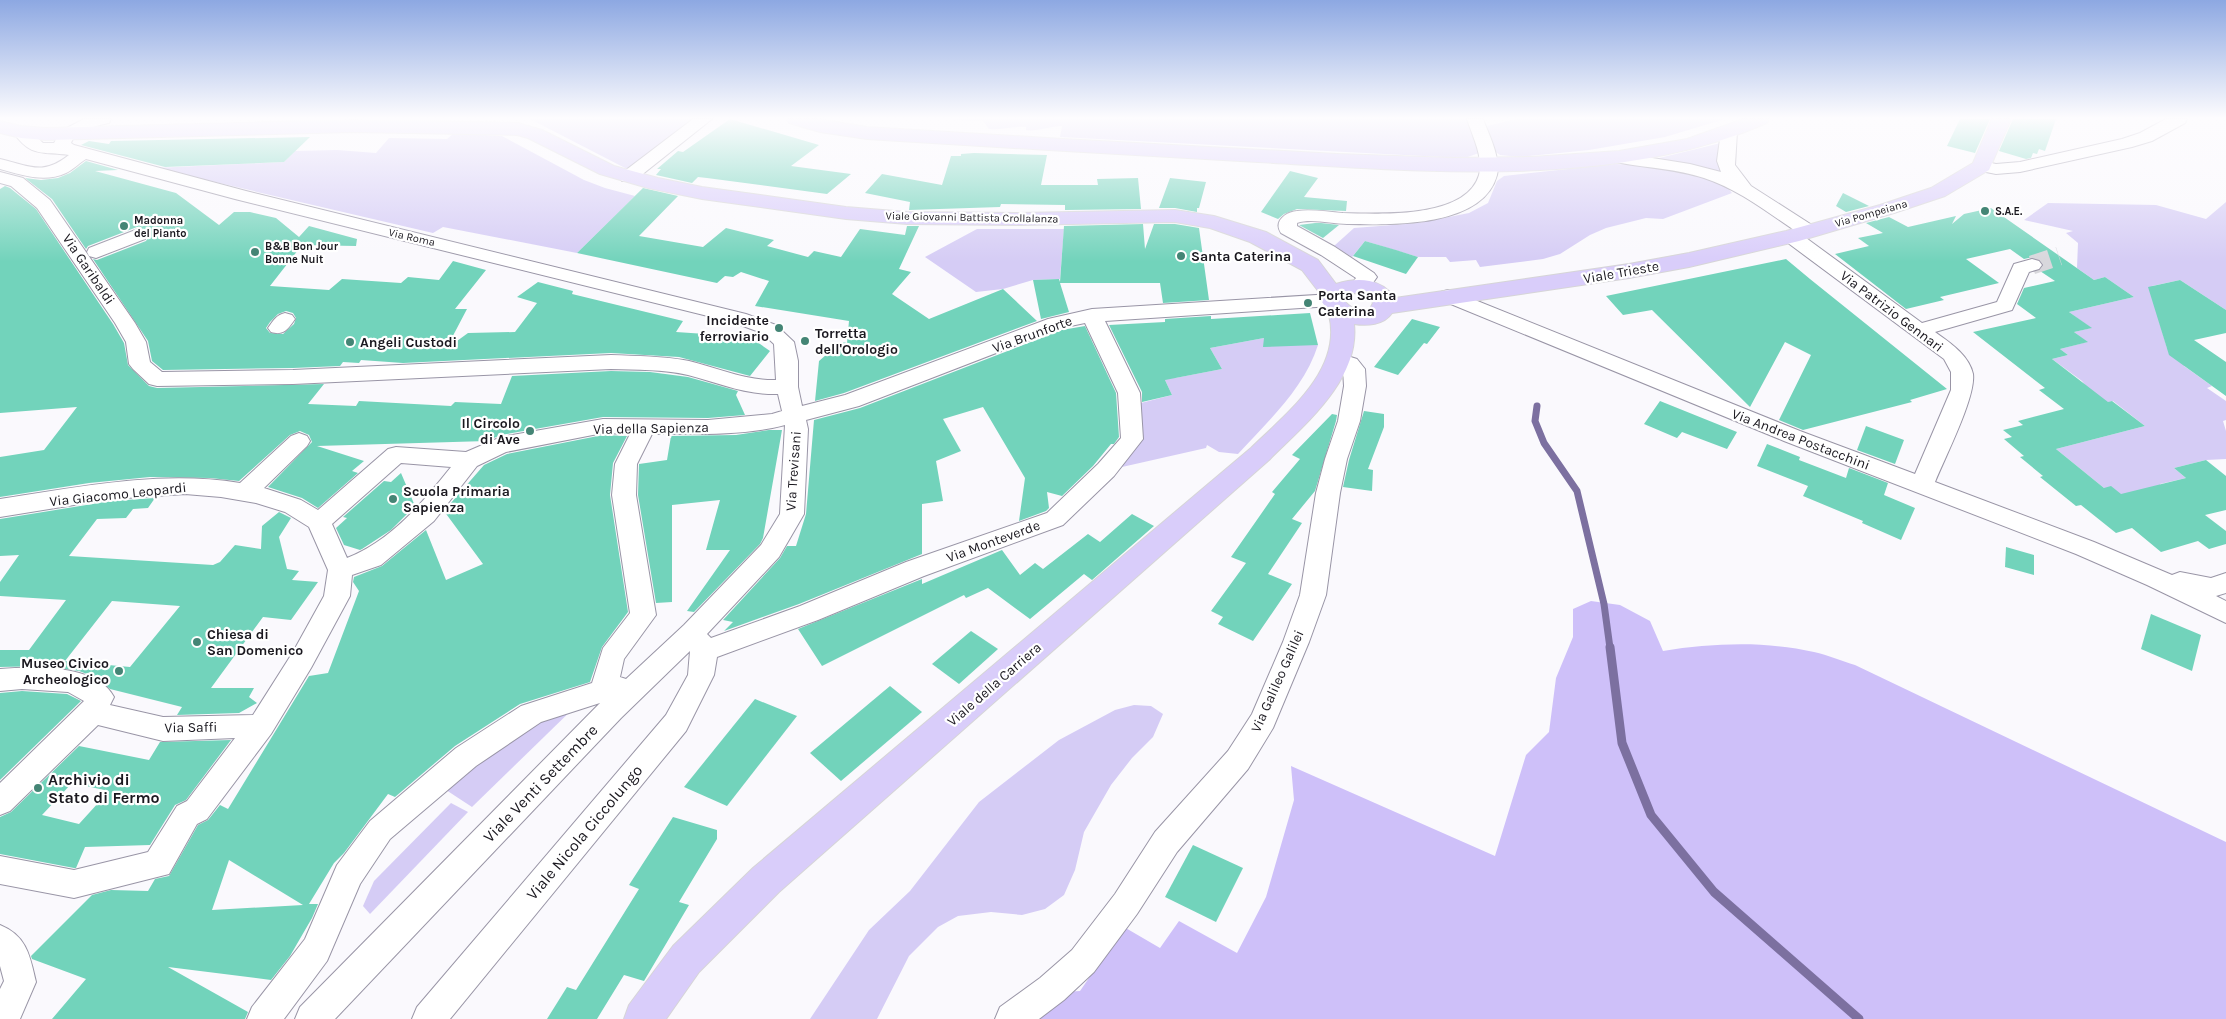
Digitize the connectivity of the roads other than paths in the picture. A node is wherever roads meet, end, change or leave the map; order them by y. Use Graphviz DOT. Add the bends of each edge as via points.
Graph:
graph roads {
  1 [pos="1489,166"];
  2 [pos="11,167"];
  3 [pos="64,167"];
  4 [pos="143,167"];
  5 [pos="601,167"];
  6 [pos="642,167"];
  7 [pos="1671,167"];
  8 [pos="1727,167"];
  9 [pos="1981,167"];
  10 [pos="1985,167"];
  11 [pos="2022,167"];
  12 [pos="0,177"];
  13 [pos="628,177"];
  14 [pos="1746,191"];
  15 [pos="1800,234"];
  16 [pos="138,235"];
  17 [pos="96,252"];
  18 [pos="2032,265"];
  19 [pos="1448,296"];
  20 [pos="1357,297"];
  21 [pos="1092,315"];
  22 [pos="1918,330"];
  23 [pos="1340,354"];
  24 [pos="787,387"];
  25 [pos="799,416"];
  26 [pos="772,421"];
  27 [pos="644,428"];
  28 [pos="298,441"];
  29 [pos="469,460"];
  30 [pos="1922,486"];
  31 [pos="245,492"];
  32 [pos="0,508"];
  33 [pos="319,522"];
  34 [pos="770,551"];
  35 [pos="340,570"];
  36 [pos="2156,578"];
  37 [pos="2226,583"];
  38 [pos="2226,613"];
  39 [pos="699,642"];
  40 [pos="0,680"];
  41 [pos="616,691"];
  42 [pos="93,712"];
  43 [pos="261,726"];
  44 [pos="0,802"];
  45 [pos="0,870"];
  46 [pos="0,940"];
  47 [pos="3,1019"];
  48 [pos="264,1019"];
  49 [pos="312,1019"];
  50 [pos="429,1019"];
  51 [pos="644,1019"];
  52 [pos="1012,1019"];
  1 -- 20 [label="street" via="1484,186 1476,196 1444,211 1385,220 1298,216 1290,219 1288,229 1328,251"];
  2 -- 3 [label="street" via="51,172"];
  4 -- 24 [label="street, Via Roma" via="241,195 739,318 769,329 784,342"];
  5 -- 13 [label="main road, Viale Giovanni Battista Crollalanza"];
  6 -- 13 [label="street"];
  7 -- 14 [label="street" via="1712,175"];
  8 -- 14 [label="street"];
  9 -- 15 [label="main road, Via Pompeiana" via="1946,188 1918,200"];
  10 -- 11 [label="street"];
  12 -- 24 [label="street, Via Garibaldi" via="17,182 44,204 125,323 136,342 140,364 157,379 293,377 611,362 663,364 758,388"];
  13 -- 20 [label="main road, Viale Giovanni Battista Crollalanza" via="702,194 898,217 1193,218 1258,237 1310,265"];
  14 -- 15 [label="street, Via Patrizio Gennari"];
  15 -- 19 [label="main road, Viale Trieste" via="1629,271"];
  15 -- 22 [label="street, Via Patrizio Gennari"];
  16 -- 17 [label="street"];
  18 -- 22 [label="street" via="2021,268 2005,306"];
  19 -- 20 [label="main road, Viale Trieste"];
  19 -- 30 [label="street, Via Andrea Postacchini" via="1782,433"];
  20 -- 21 [label="street, Via Brunforte" via="1180,312"];
  20 -- 23 [label="main road, Viale della Carriera"];
  21 -- 25 [label="street, Via Brunforte" via="1055,323 851,401"];
  21 -- 39 [label="street, Via Monteverde" via="1129,393 1132,439 1106,470 1055,518 914,569 792,620"];
  22 -- 30 [label="street, Via Patrizio Gennari" via="1952,355 1962,372 1962,390"];
  23 -- 51 [label="main road, Viale della Carriera" via="1310,402 1260,454 766,880 686,959"];
  23 -- 52 [label="street, Via Galileo Galilei" via="1354,369 1356,386 1328,493 1313,595 1263,720 1238,760 1166,842 1126,904 1083,961"];
  24 -- 25 [label="street, Via Trevisani"];
  25 -- 26 [label="street, Via Brunforte"];
  25 -- 34 [label="street, Via Trevisani" via="792,514"];
  26 -- 27 [label="street, Via della Sapienza"];
  27 -- 29 [label="street, Via della Sapienza" via="603,426 501,445"];
  27 -- 41 [label="street" via="626,464 624,495 643,615 612,656"];
  28 -- 31 [label="street"];
  29 -- 33 [label="street, Via della Sapienza" via="396,455"];
  29 -- 35 [label="street" via="426,514 372,558"];
  30 -- 36 [label="street, Via Andrea Postacchini"];
  31 -- 32 [label="street, Via Giacomo Leopardi" via="197,486 151,487"];
  31 -- 33 [label="street, Via Giacomo Leopardi" via="294,506"];
  33 -- 35 [label="street"];
  34 -- 39 [label="street, Viale Venti Settembre"];
  35 -- 43 [label="street" via="338,596"];
  36 -- 37 [label="street" via="2212,588"];
  36 -- 38 [label="street"];
  39 -- 41 [label="street, Viale Venti Settembre"];
  39 -- 50 [label="street, Viale Nicola Ciccolungo" via="701,675 676,723"];
  40 -- 42 [label="street" via="73,681 100,697"];
  41 -- 48 [label="street" via="560,703 531,714 466,757 380,830 348,875 316,950"];
  41 -- 49 [label="street, Viale Venti Settembre"];
  42 -- 43 [label="street, Via Saffi" via="163,729"];
  42 -- 44 [label="street"];
  43 -- 45 [label="street" via="197,810 187,815 158,864 74,884"];
  46 -- 47 [label="street" via="13,954 20,982"];
}
